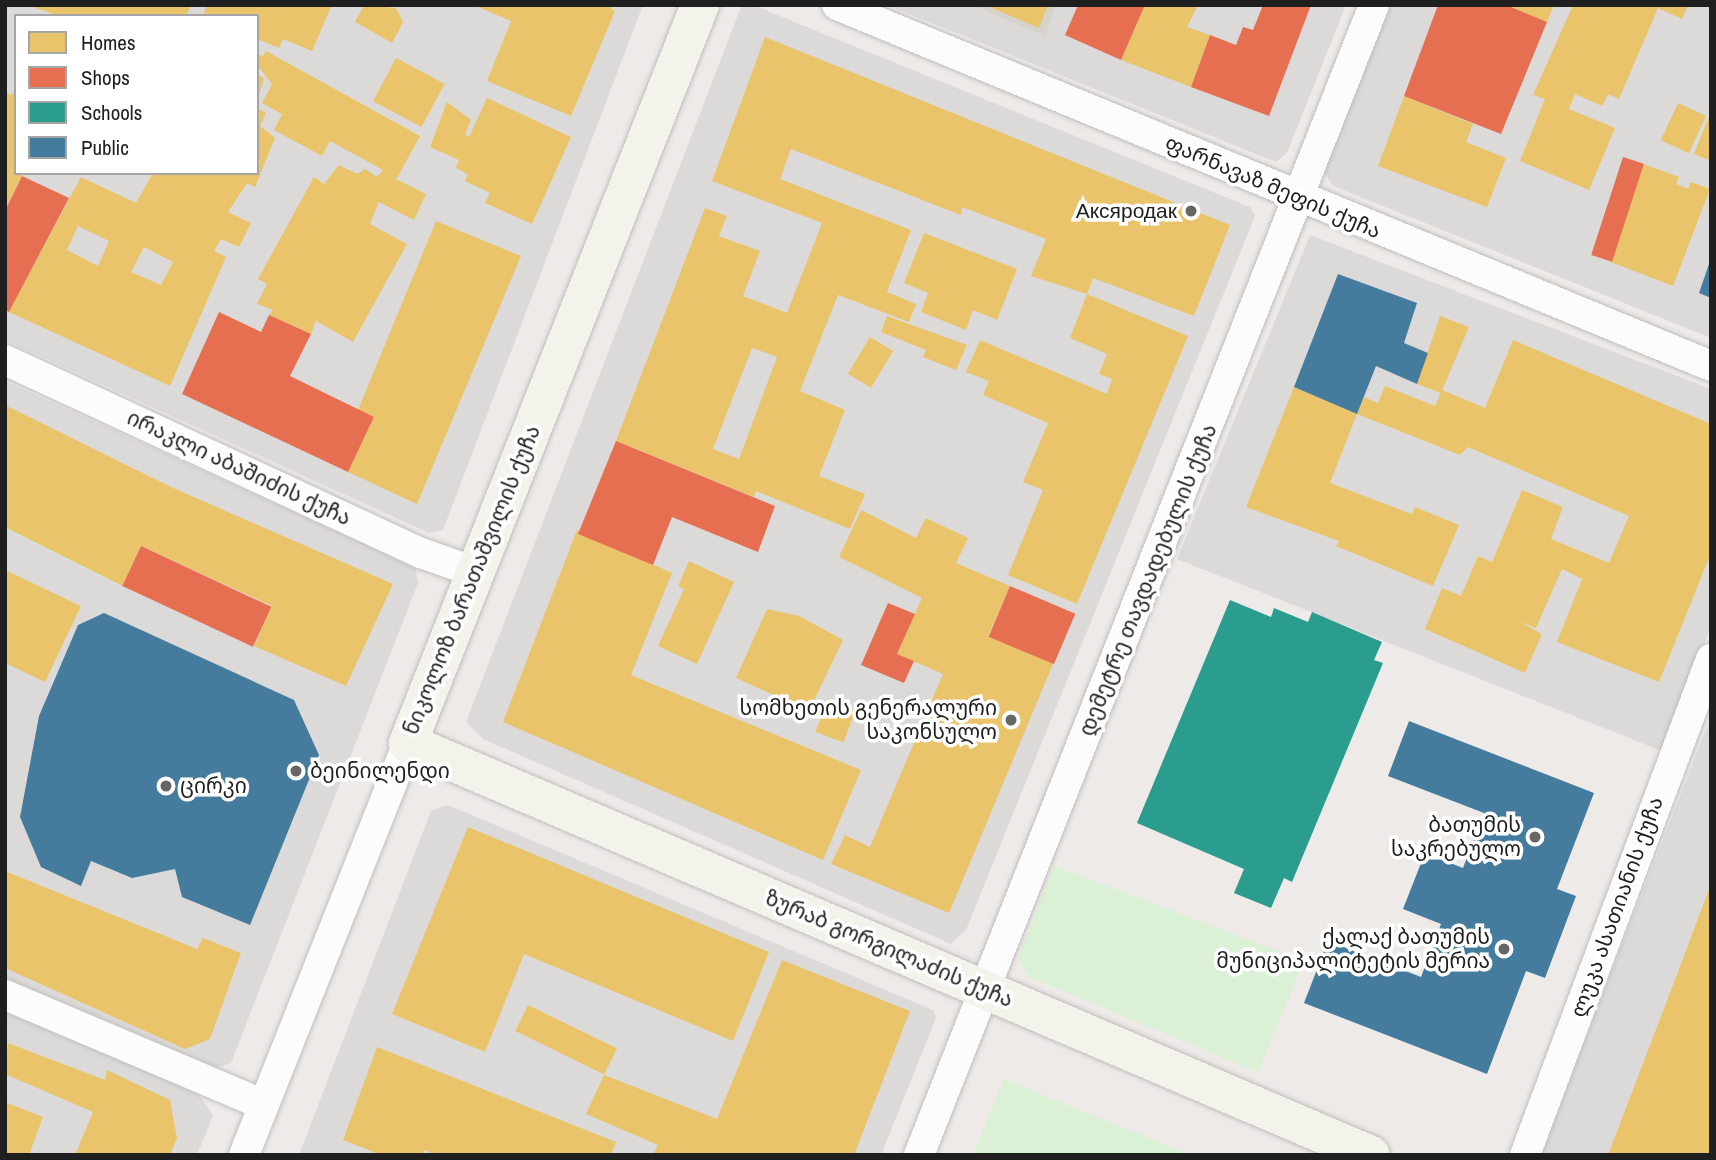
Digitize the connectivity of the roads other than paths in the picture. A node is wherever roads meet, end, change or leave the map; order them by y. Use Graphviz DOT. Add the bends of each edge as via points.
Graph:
graph roads {
  1 [pos="700,5"];
  2 [pos="837,5"];
  3 [pos="1374,5"];
  4 [pos="1298,199"];
  5 [pos="5,360"];
  6 [pos="1711,366"];
  7 [pos="475,572"];
  8 [pos="1711,659"];
  9 [pos="408,743"];
  10 [pos="985,990"];
  11 [pos="5,995"];
  12 [pos="264,1105"];
  13 [pos="244,1155"];
  14 [pos="919,1155"];
  15 [pos="1371,1155"];
  16 [pos="1525,1155"];
  1 -- 7 [label="street, ნიკოლოზ ბარათაშვილის ქუჩა"];
  2 -- 4 [label="street, ფარნავაზ მეფის ქუჩა"];
  3 -- 4 [label="street, დემეტრე თავდადებულის ქუჩა"];
  4 -- 6 [label="street, ფარნავაზ მეფის ქუჩა"];
  4 -- 10 [label="street, დემეტრე თავდადებულის ქუჩა"];
  5 -- 7 [label="street, ირაკლი აბაშიძის ქუჩა" via="421,553"];
  7 -- 9 [label="street, ნიკოლოზ ბარათაშვილის ქუჩა"];
  8 -- 16 [label="street, ლუკა ასათიანის ქუჩა"];
  9 -- 10 [label="street, ზურაბ გორგილაძის ქუჩა"];
  9 -- 12 [label="street, ნიკოლოზ ბარათაშვილის ქუჩა"];
  10 -- 14 [label="street, დემეტრე თავდადებულის ქუჩა"];
  10 -- 15 [label="street, ზურაბ გორგილაძის ქუჩა"];
  11 -- 12 [label="street"];
  12 -- 13 [label="street, ნიკოლოზ ბარათაშვილის ქუჩა"];
}
